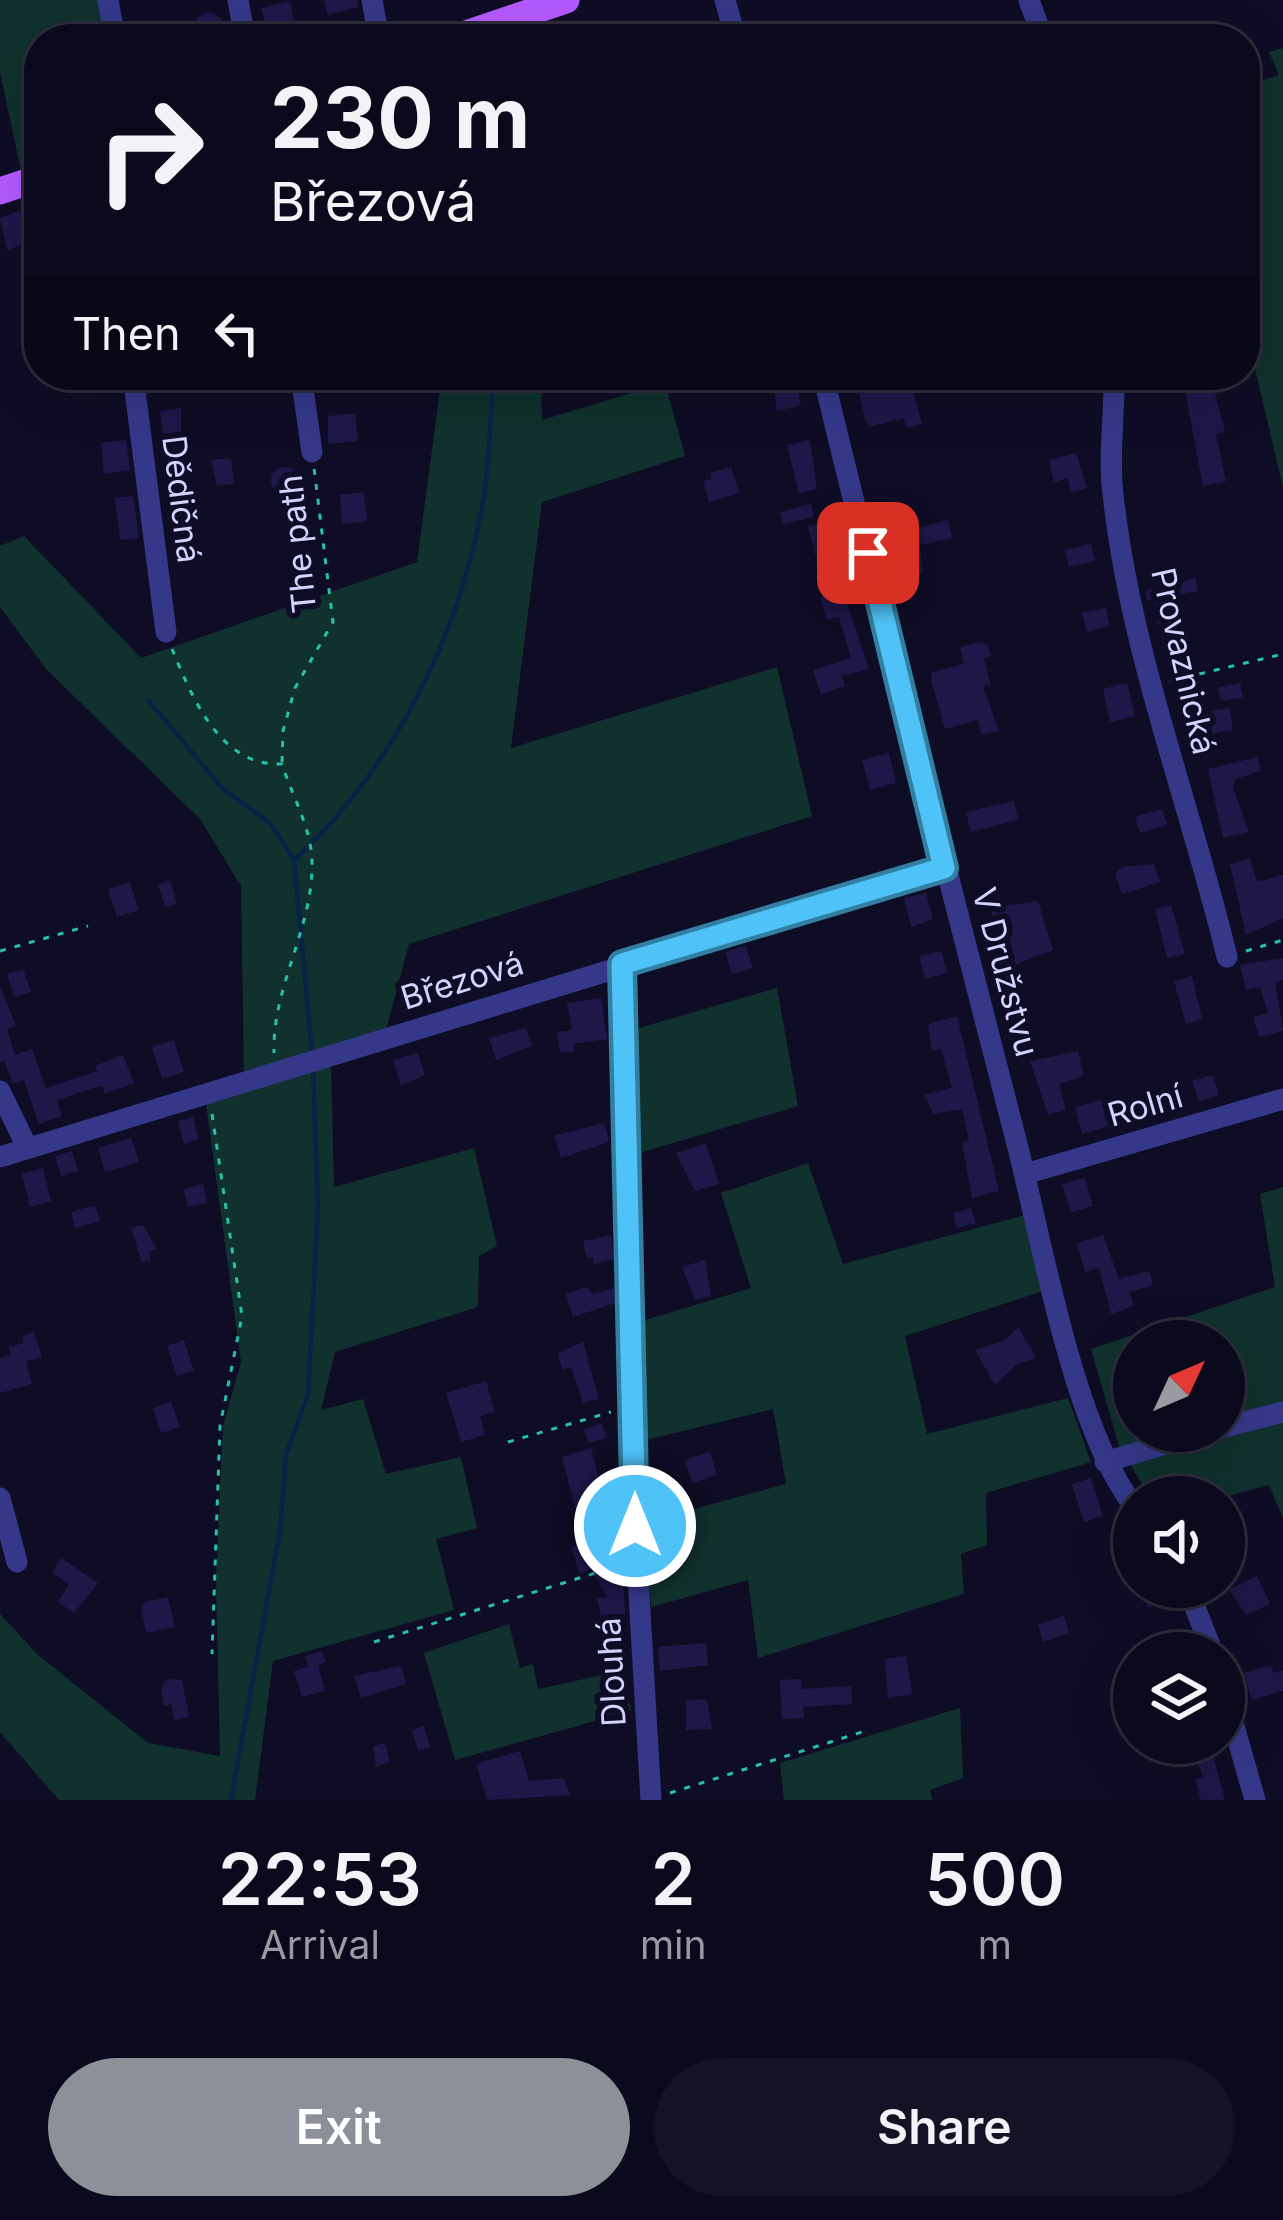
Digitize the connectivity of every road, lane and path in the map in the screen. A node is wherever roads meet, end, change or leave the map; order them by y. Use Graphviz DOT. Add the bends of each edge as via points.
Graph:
graph roads {
  1 [pos="566,0"];
  2 [pos="495,24"];
  3 [pos="135,390"];
  4 [pos="303,390"];
  5 [pos="827,390"];
  6 [pos="1114,390"];
  7 [pos="312,452"];
  8 [pos="166,632"];
  9 [pos="1283,654"];
  10 [pos="1150,685"];
  11 [pos="282,764"];
  12 [pos="944,868"];
  13 [pos="88,926"];
  14 [pos="1283,940"];
  15 [pos="0,951"];
  16 [pos="1227,957"];
  17 [pos="622,964"];
  18 [pos="275,1072"];
  19 [pos="0,1091"];
  20 [pos="208,1092"];
  21 [pos="1283,1100"];
  22 [pos="27,1147"];
  23 [pos="0,1156"];
  24 [pos="1025,1174"];
  25 [pos="635,1405"];
  26 [pos="1283,1412"];
  27 [pos="1245,1422"];
  28 [pos="508,1442"];
  29 [pos="1139,1452"];
  30 [pos="1105,1462"];
  31 [pos="1114,1476"];
  32 [pos="0,1498"];
  33 [pos="637,1561"];
  34 [pos="16,1562"];
  35 [pos="374,1642"];
  36 [pos="212,1654"];
  37 [pos="862,1732"];
  38 [pos="1245,1764"];
  39 [pos="651,1799"];
  40 [pos="1255,1800"];
  1 -- 2 [label="main road"];
  3 -- 8 [label="street, Dědičná"];
  4 -- 7 [label="street"];
  5 -- 12 [label="street, V Družstvu"];
  6 -- 10 [label="street, Provaznická" via="1112,490"];
  7 -- 11 [label="path, The path" via="333,622 295,688"];
  8 -- 11 [label="path" via="209,725 247,758"];
  9 -- 10 [label="path"];
  10 -- 16 [label="street, Provaznická"];
  11 -- 18 [label="path" via="311,858 306,908 278,1006"];
  12 -- 17 [label="street, Březová"];
  12 -- 24 [label="street, V Družstvu"];
  13 -- 15 [label="path"];
  14 -- 16 [label="path"];
  17 -- 18 [label="street, Březová"];
  17 -- 25 [label="street, Dlouhá"];
  18 -- 20 [label="street, Březová"];
  19 -- 22 [label="street"];
  20 -- 22 [label="street, Březová"];
  20 -- 36 [label="path" via="242,1316 220,1426"];
  21 -- 24 [label="street, Rolní"];
  22 -- 23 [label="street, Březová"];
  24 -- 30 [label="street, V Družstvu"];
  25 -- 28 [label="path"];
  25 -- 33 [label="street, Dlouhá"];
  26 -- 27 [label="street"];
  29 -- 30 [label="street"];
  30 -- 31 [label="street, V Družstvu"];
  32 -- 34 [label="street"];
  33 -- 35 [label="path"];
  33 -- 39 [label="street, Dlouhá"];
  37 -- 39 [label="path"];
  38 -- 40 [label="street"];
}
